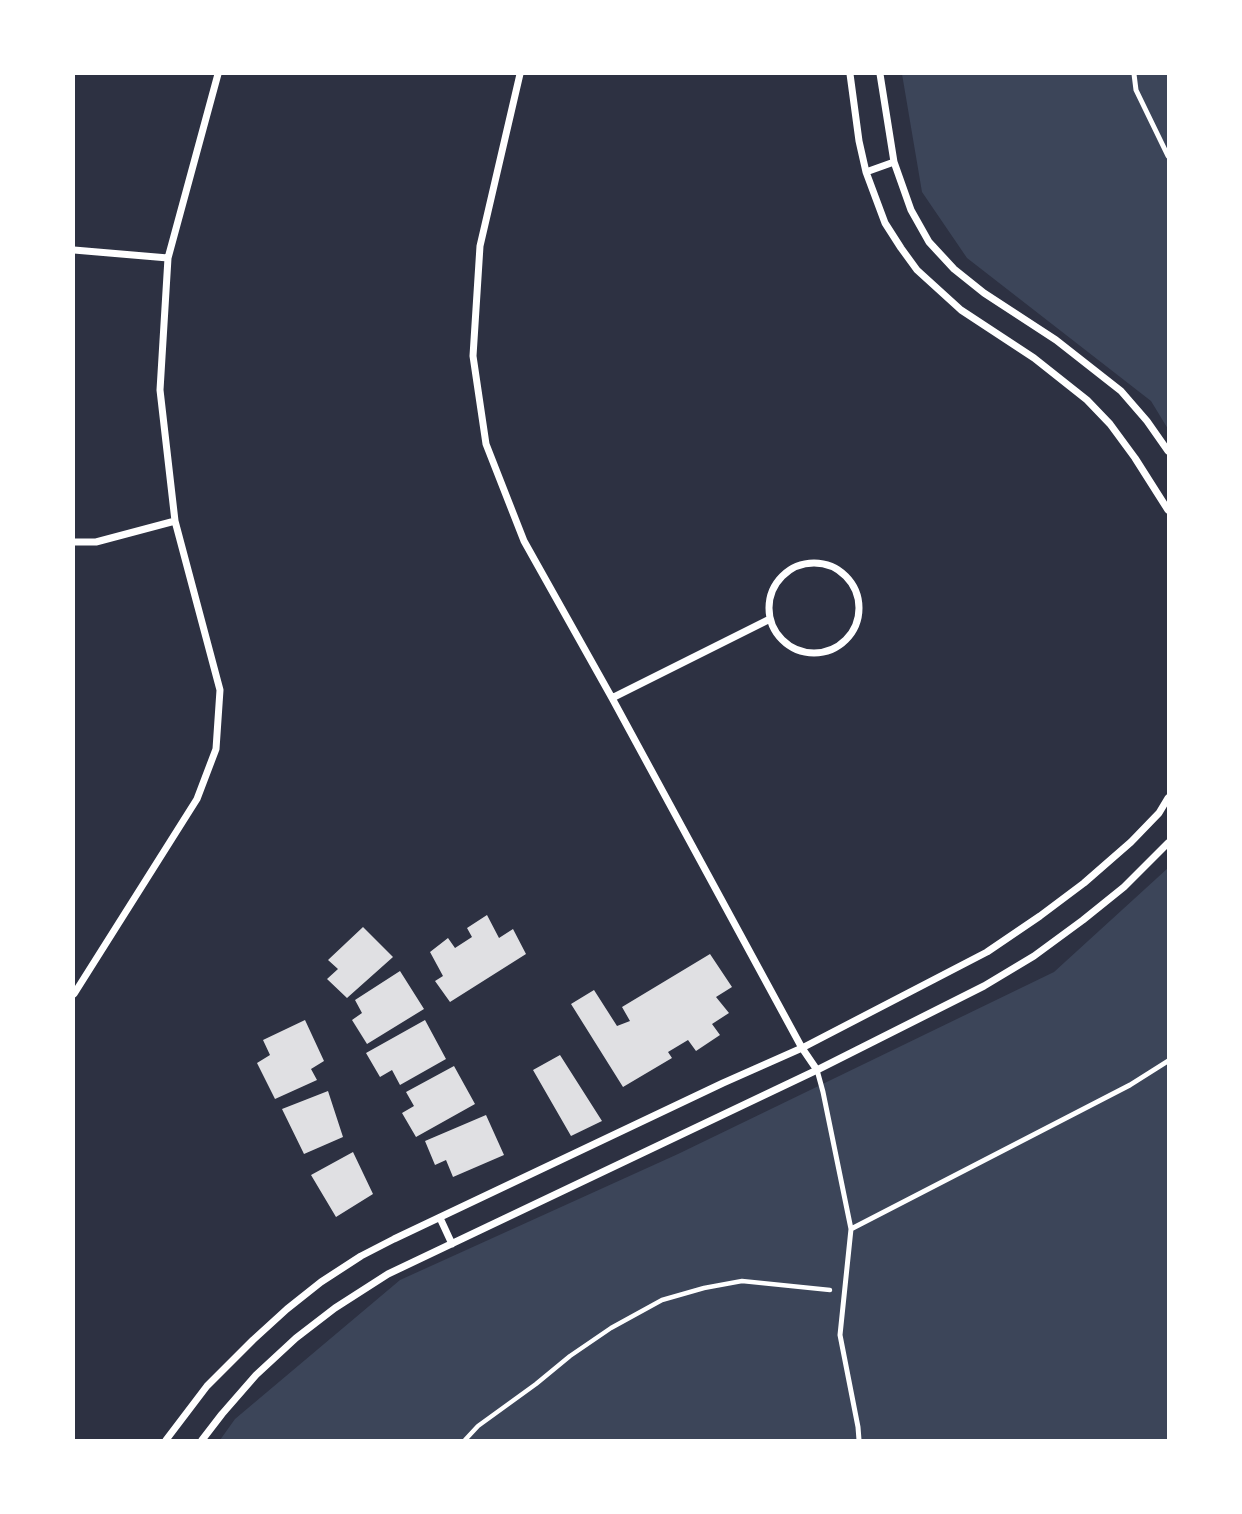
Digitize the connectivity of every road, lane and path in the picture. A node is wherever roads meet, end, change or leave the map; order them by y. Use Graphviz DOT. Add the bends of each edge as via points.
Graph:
graph roads {
  1 [pos="218,74"];
  2 [pos="520,74"];
  3 [pos="850,74"];
  4 [pos="880,74"];
  5 [pos="1134,74"];
  6 [pos="1168,156"];
  7 [pos="894,162"];
  8 [pos="866,172"];
  9 [pos="74,250"];
  10 [pos="169,258"];
  11 [pos="1168,451"];
  12 [pos="1168,510"];
  13 [pos="175,521"];
  14 [pos="74,542"];
  15 [pos="770,620"];
  16 [pos="612,698"];
  17 [pos="1168,798"];
  18 [pos="1168,843"];
  19 [pos="74,994"];
  20 [pos="802,1048"];
  21 [pos="1168,1061"];
  22 [pos="817,1070"];
  23 [pos="440,1218"];
  24 [pos="851,1229"];
  25 [pos="452,1244"];
  26 [pos="844,1292"];
  27 [pos="166,1440"];
  28 [pos="202,1440"];
  29 [pos="465,1440"];
  30 [pos="859,1440"];
  1 -- 10 [label="street"];
  2 -- 16 [label="street" via="480,246 473,356 486,444 524,541"];
  3 -- 8 [label="street"];
  4 -- 7 [label="street"];
  5 -- 6 [label="lane" via="1136,90"];
  7 -- 8 [label="street"];
  7 -- 11 [label="street" via="911,210 929,242 954,269 1121,391"];
  8 -- 12 [label="street" via="885,223 917,270 961,310 1087,400 1110,424"];
  9 -- 10 [label="street"];
  10 -- 13 [label="street" via="160,390"];
  13 -- 14 [label="street" via="96,542"];
  13 -- 19 [label="street" via="220,690 215,749 197,799"];
  15 -- 15 [label="street" via="775,633 796,651 825,653 849,638 860,611 858,596 851,582 826,564 795,567 773,588"];
  15 -- 16 [label="street"];
  16 -- 20 [label="street"];
  17 -- 20 [label="street" via="1131,842 1040,916 986,952"];
  18 -- 22 [label="street" via="1124,887 1034,956 962,998"];
  20 -- 22 [label="street"];
  20 -- 23 [label="street"];
  21 -- 24 [label="lane"];
  22 -- 24 [label="lane"];
  22 -- 25 [label="street"];
  23 -- 25 [label="street"];
  23 -- 27 [label="street" via="361,1256 287,1309 207,1386"];
  24 -- 26 [label="lane"];
  25 -- 28 [label="street" via="387,1274 296,1338 256,1376"];
  26 -- 29 [label="path" via="742,1281 662,1300 570,1356"];
  26 -- 30 [label="lane" via="840,1335"];
}
